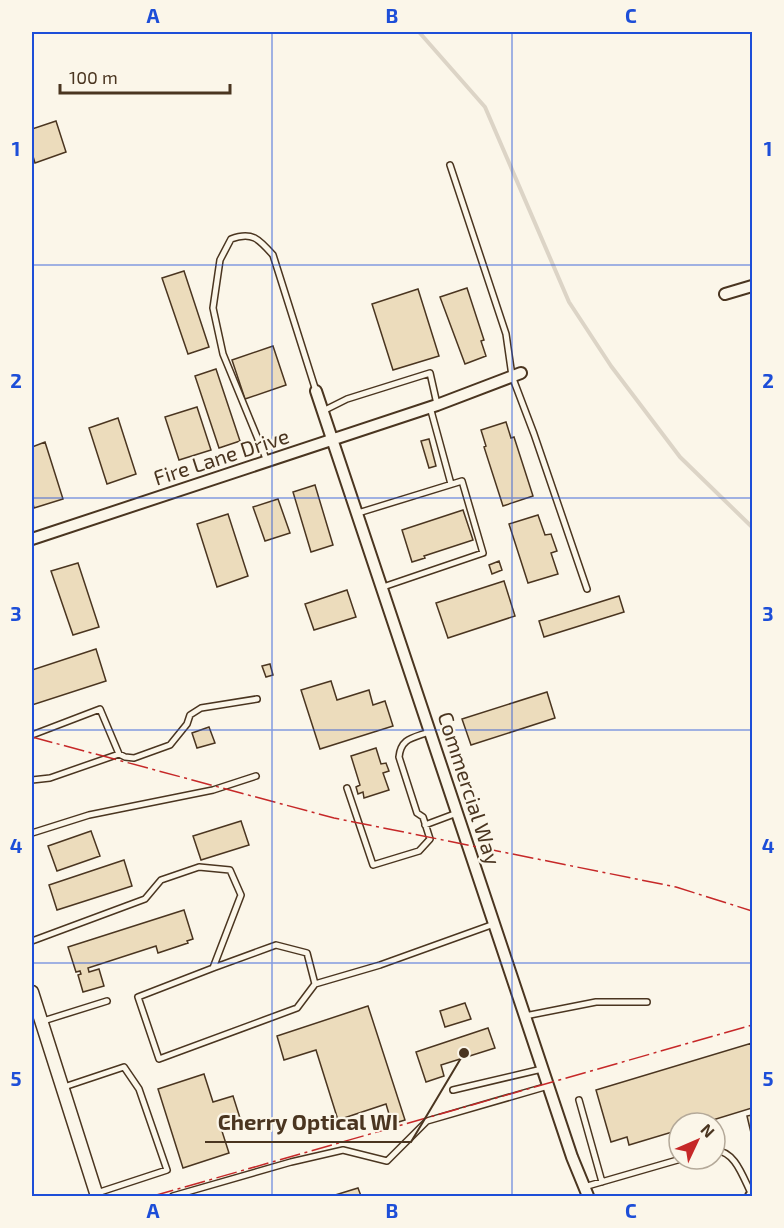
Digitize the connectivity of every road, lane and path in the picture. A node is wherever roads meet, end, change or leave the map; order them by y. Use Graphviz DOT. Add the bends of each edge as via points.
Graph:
graph roads {
  1 [pos="450,165"];
  2 [pos="753,286"];
  3 [pos="726,294"];
  4 [pos="516,375"];
  5 [pos="316,391"];
  6 [pos="430,407"];
  7 [pos="323,411"];
  8 [pos="334,439"];
  9 [pos="267,461"];
  10 [pos="451,484"];
  11 [pos="358,513"];
  12 [pos="32,539"];
  13 [pos="383,587"];
  14 [pos="587,589"];
  15 [pos="257,699"];
  16 [pos="431,732"];
  17 [pos="32,735"];
  18 [pos="119,754"];
  19 [pos="255,776"];
  20 [pos="32,780"];
  21 [pos="347,788"];
  22 [pos="458,812"];
  23 [pos="425,825"];
  24 [pos="32,833"];
  25 [pos="494,924"];
  26 [pos="32,941"];
  27 [pos="213,968"];
  28 [pos="315,984"];
  29 [pos="32,992"];
  30 [pos="107,1001"];
  31 [pos="647,1002"];
  32 [pos="525,1016"];
  33 [pos="41,1021"];
  34 [pos="542,1069"];
  35 [pos="548,1086"];
  36 [pos="62,1087"];
  37 [pos="453,1090"];
  38 [pos="579,1100"];
  39 [pos="727,1153"];
  40 [pos="667,1163"];
  41 [pos="602,1182"];
  42 [pos="586,1192"];
  43 [pos="96,1195"];
  44 [pos="752,1196"];
  45 [pos="173,1197"];
  1 -- 4 [label="lane"];
  2 -- 3 [label="street"];
  4 -- 6 [label="street, Fire Lane Drive"];
  4 -- 14 [label="lane"];
  5 -- 7 [label="street, Commercial Way"];
  5 -- 9 [label="lane" via="273,255 260,240 243,234 231,239 220,260 213,308 223,354"];
  6 -- 7 [label="lane" via="430,373 347,399"];
  6 -- 8 [label="street, Fire Lane Drive"];
  6 -- 10 [label="lane"];
  7 -- 8 [label="street, Commercial Way"];
  8 -- 9 [label="street, Fire Lane Drive"];
  8 -- 11 [label="street, Commercial Way"];
  9 -- 12 [label="street, Fire Lane Drive"];
  10 -- 11 [label="lane"];
  10 -- 13 [label="lane" via="462,481 483,553"];
  11 -- 13 [label="street, Commercial Way"];
  13 -- 16 [label="street, Commercial Way"];
  15 -- 18 [label="lane" via="201,708 190,715 170,745 134,758"];
  16 -- 22 [label="street, Commercial Way"];
  16 -- 23 [label="lane" via="404,742 399,757 417,813"];
  17 -- 18 [label="lane" via="100,709"];
  18 -- 20 [label="lane" via="50,778"];
  19 -- 24 [label="lane" via="213,790 89,815"];
  21 -- 23 [label="lane" via="373,865 419,851 430,839"];
  22 -- 23 [label="lane"];
  22 -- 25 [label="street, Commercial Way"];
  25 -- 28 [label="lane"];
  25 -- 32 [label="street, Commercial Way"];
  26 -- 27 [label="lane" via="145,899 161,880 199,867 230,870 241,895"];
  27 -- 28 [label="lane" via="276,945 307,953"];
  27 -- 28 [label="lane" via="138,997 159,1059 297,1008"];
  29 -- 33 [label="street"];
  30 -- 33 [label="lane"];
  31 -- 32 [label="lane" via="596,1002"];
  32 -- 34 [label="street, Commercial Way"];
  33 -- 36 [label="street"];
  34 -- 35 [label="street, Commercial Way"];
  34 -- 37 [label="lane"];
  35 -- 42 [label="street, Commercial Way"];
  35 -- 45 [label="lane" via="427,1121 387,1161 343,1149"];
  36 -- 43 [label="street"];
  36 -- 43 [label="lane" via="124,1067 140,1089 167,1170"];
  38 -- 41 [label="lane"];
  39 -- 44 [label="lane"];
  40 -- 41 [label="lane"];
  41 -- 42 [label="lane"];
}
